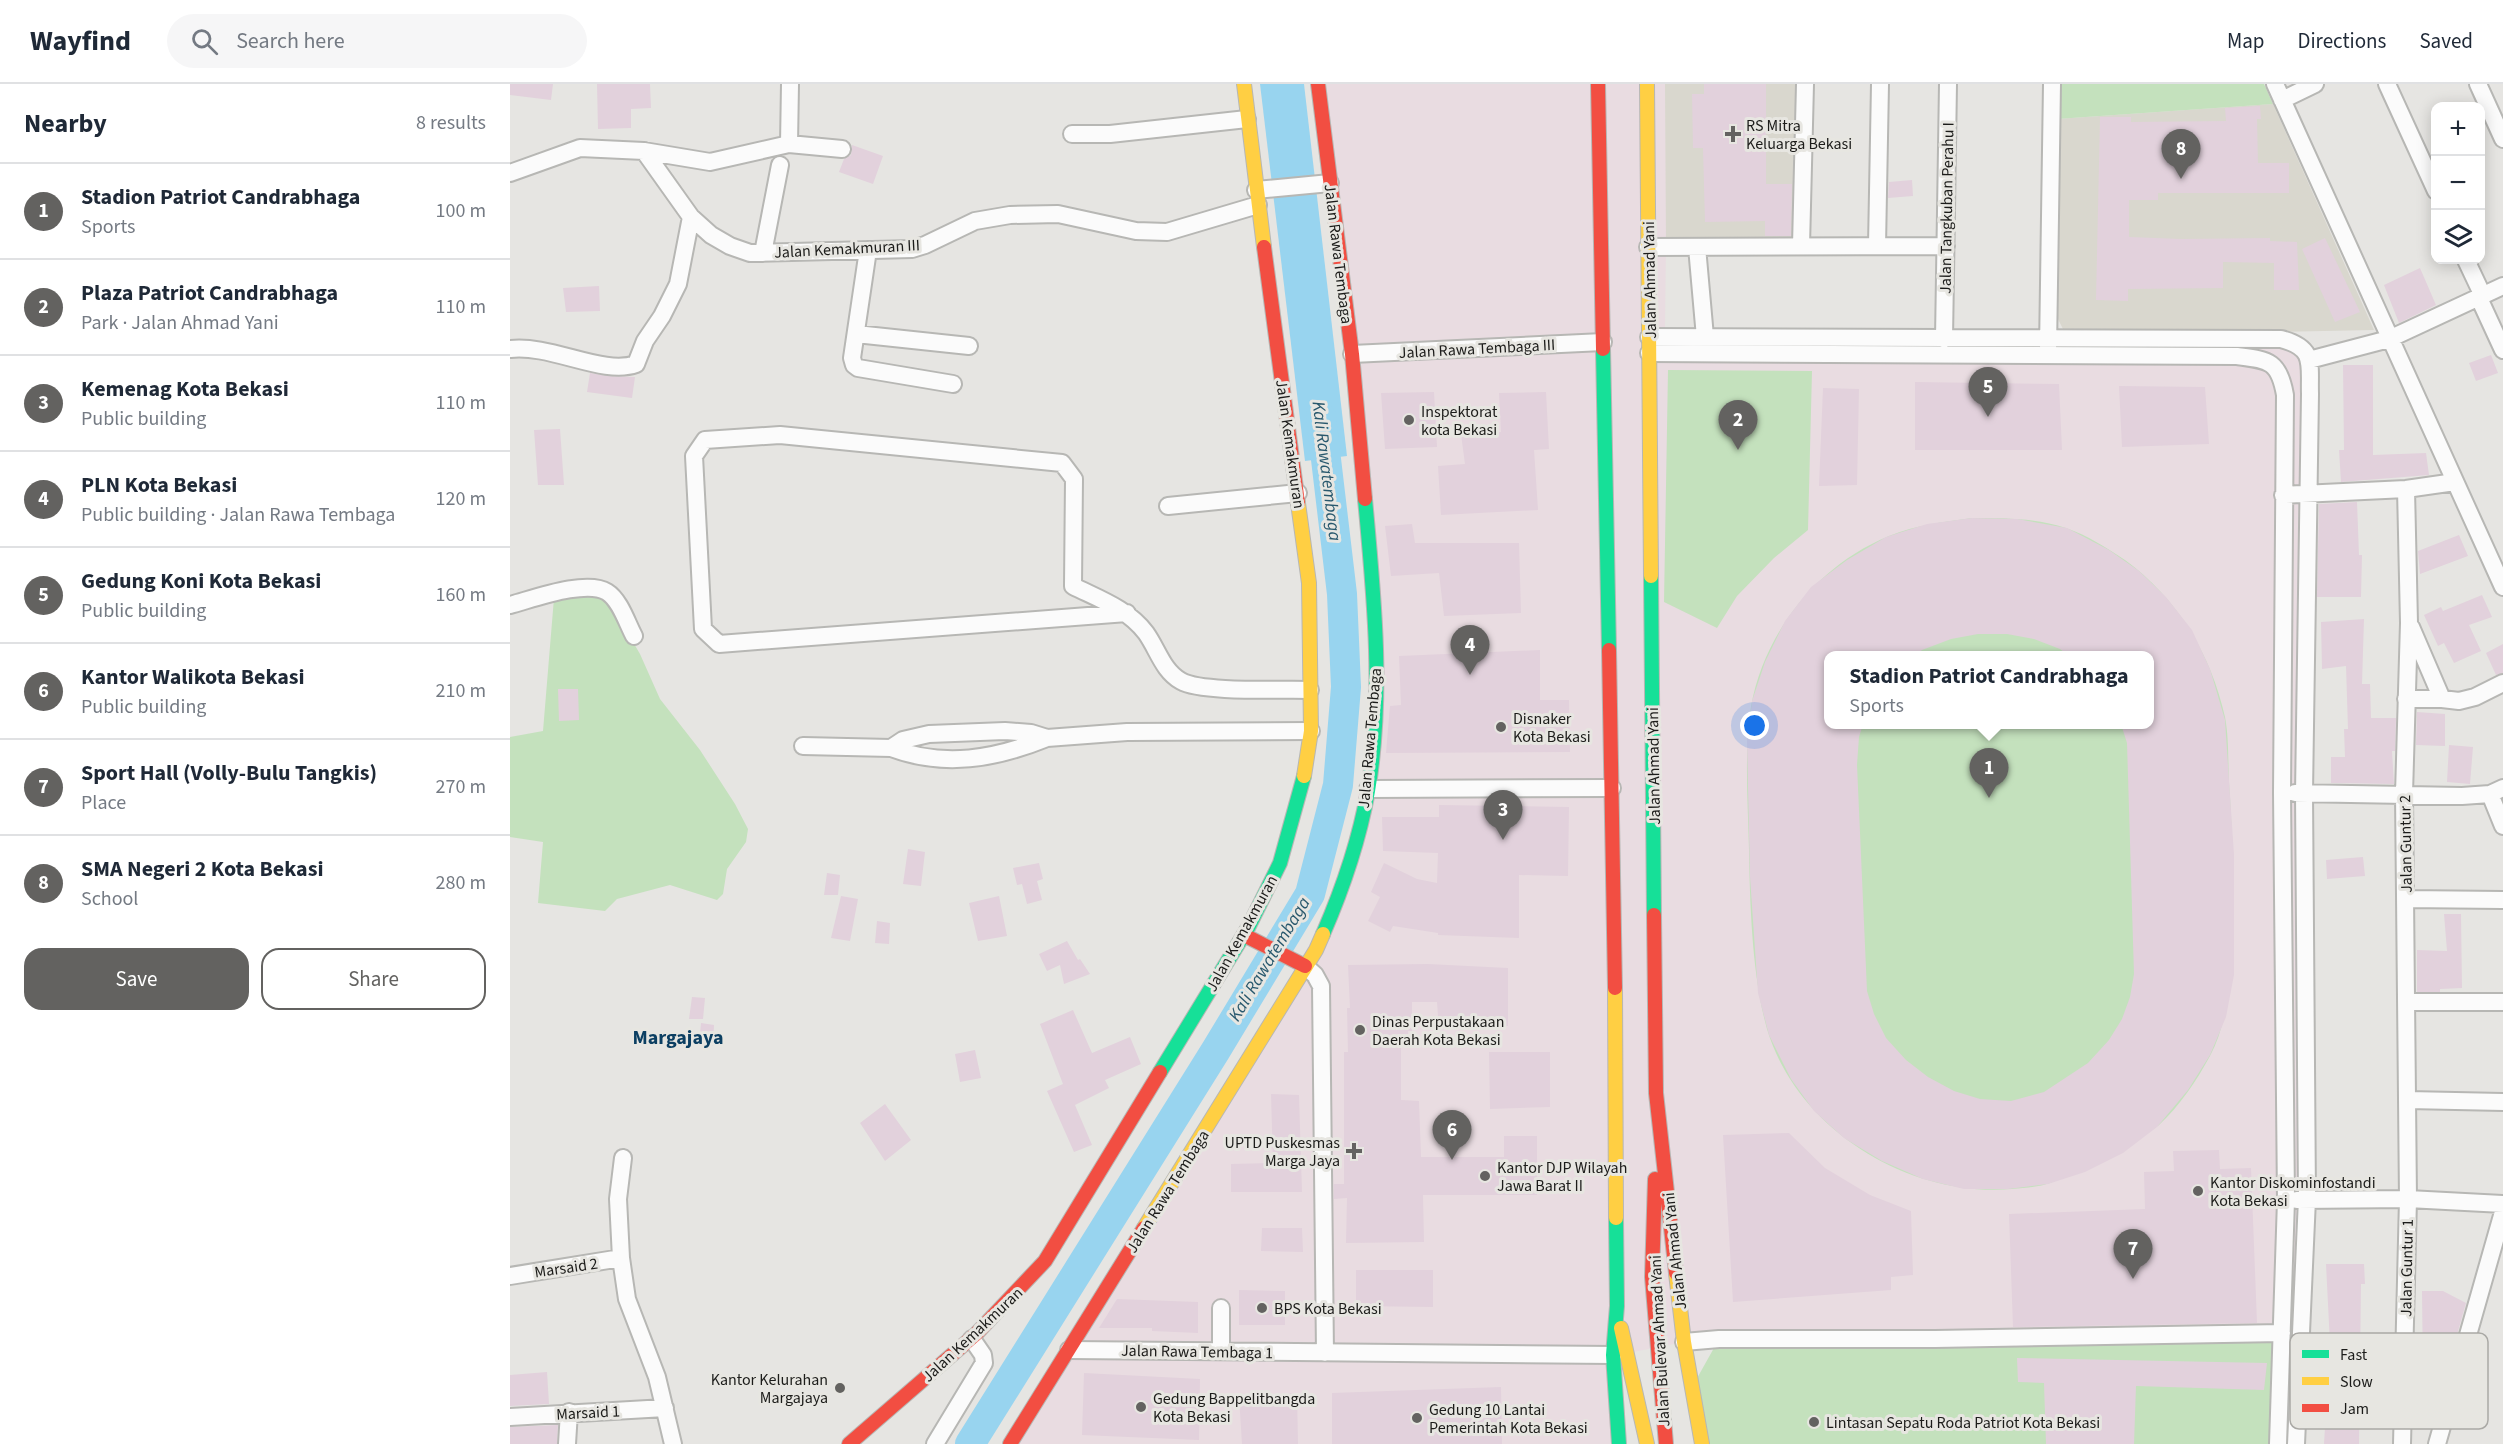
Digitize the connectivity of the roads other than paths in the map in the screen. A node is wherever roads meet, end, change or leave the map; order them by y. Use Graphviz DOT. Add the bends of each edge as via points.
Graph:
graph roads {
  1 [pos="790,84"];
  2 [pos="1244,84"];
  3 [pos="1318,84"];
  4 [pos="1598,84"];
  5 [pos="1647,84"];
  6 [pos="1805,84"];
  7 [pos="1880,84"];
  8 [pos="1948,84"];
  9 [pos="2052,84"];
  10 [pos="2275,84"];
  11 [pos="2316,84"];
  12 [pos="2387,84"];
  13 [pos="2478,84"];
  14 [pos="2282,100"];
  15 [pos="1247,118"];
  16 [pos="1072,134"];
  17 [pos="2503,138"];
  18 [pos="789,144"];
  19 [pos="842,148"];
  20 [pos="644,151"];
  21 [pos="780,165"];
  22 [pos="510,172"];
  23 [pos="2431,180"];
  24 [pos="1324,183"];
  25 [pos="1260,194"];
  26 [pos="691,217"];
  27 [pos="1801,246"];
  28 [pos="1877,246"];
  29 [pos="1946,246"];
  30 [pos="1648,247"];
  31 [pos="1697,247"];
  32 [pos="868,250"];
  33 [pos="763,253"];
  34 [pos="2468,264"];
  35 [pos="2503,286"];
  36 [pos="2481,297"];
  37 [pos="856,334"];
  38 [pos="1944,336"];
  39 [pos="1705,337"];
  40 [pos="2049,339"];
  41 [pos="2389,339"];
  42 [pos="1603,342"];
  43 [pos="1649,345"];
  44 [pos="969,346"];
  45 [pos="510,349"];
  46 [pos="2503,350"];
  47 [pos="1352,354"];
  48 [pos="2048,357"];
  49 [pos="2309,360"];
  50 [pos="953,384"];
  51 [pos="2455,482"];
  52 [pos="2406,489"];
  53 [pos="1298,493"];
  54 [pos="2308,494"];
  55 [pos="2283,495"];
  56 [pos="1168,506"];
  57 [pos="2503,587"];
  58 [pos="510,605"];
  59 [pos="1127,613"];
  60 [pos="2409,624"];
  61 [pos="634,636"];
  62 [pos="2503,683"];
  63 [pos="1310,690"];
  64 [pos="2406,699"];
  65 [pos="2442,699"];
  66 [pos="1311,731"];
  67 [pos="1047,738"];
  68 [pos="803,746"];
  69 [pos="891,748"];
  70 [pos="1612,788"];
  71 [pos="1368,789"];
  72 [pos="2497,791"];
  73 [pos="2282,793"];
  74 [pos="2304,793"];
  75 [pos="2404,794"];
  76 [pos="2503,826"];
  77 [pos="2406,899"];
  78 [pos="2503,900"];
  79 [pos="1249,938"];
  80 [pos="1302,965"];
  81 [pos="2407,1002"];
  82 [pos="2503,1002"];
  83 [pos="1656,1093"];
  84 [pos="2408,1100"];
  85 [pos="2503,1102"];
  86 [pos="623,1158"];
  87 [pos="2307,1199"];
  88 [pos="2408,1199"];
  89 [pos="2286,1200"];
  90 [pos="2503,1204"];
  91 [pos="2503,1212"];
  92 [pos="621,1258"];
  93 [pos="510,1276"];
  94 [pos="1617,1306"];
  95 [pos="1221,1308"];
  96 [pos="2282,1333"];
  97 [pos="2301,1333"];
  98 [pos="2405,1333"];
  99 [pos="2469,1333"];
  100 [pos="972,1339"];
  101 [pos="1684,1342"];
  102 [pos="1069,1350"];
  103 [pos="1221,1351"];
  104 [pos="1325,1353"];
  105 [pos="1613,1356"];
  106 [pos="665,1408"];
  107 [pos="569,1412"];
  108 [pos="510,1417"];
  109 [pos="2297,1429"];
  110 [pos="2402,1429"];
  111 [pos="2441,1429"];
  112 [pos="1665,1438"];
  113 [pos="1646,1439"];
  114 [pos="567,1444"];
  115 [pos="673,1444"];
  116 [pos="849,1444"];
  117 [pos="935,1444"];
  118 [pos="1010,1444"];
  119 [pos="1619,1444"];
  120 [pos="1702,1444"];
  121 [pos="2278,1444"];
  122 [pos="2296,1444"];
  123 [pos="2402,1444"];
  124 [pos="2437,1444"];
  1 -- 18 [label="street"];
  2 -- 15 [label="main road, Jalan Kemakmuran"];
  3 -- 24 [label="main road, Jalan Rawa Tembaga"];
  4 -- 42 [label="main road"];
  5 -- 30 [label="main road, Jalan Ahmad Yani"];
  6 -- 27 [label="street"];
  7 -- 28 [label="street"];
  8 -- 29 [label="street, Jalan Tangkuban Perahu I"];
  9 -- 40 [label="street"];
  10 -- 14 [label="street"];
  11 -- 14 [label="street"];
  12 -- 23 [label="street"];
  13 -- 17 [label="street"];
  14 -- 41 [label="street"];
  15 -- 16 [label="street" via="1110,134"];
  15 -- 25 [label="main road, Jalan Kemakmuran"];
  18 -- 19 [label="street"];
  18 -- 20 [label="street" via="710,162"];
  20 -- 22 [label="street" via="580,148"];
  20 -- 26 [label="street, Jalan Kemakmuran III"];
  21 -- 33 [label="street"];
  24 -- 25 [label="street, Jalan Kemakmuran III"];
  24 -- 47 [label="main road, Jalan Rawa Tembaga"];
  25 -- 32 [label="street, Jalan Kemakmuran III" via="1167,232 1136,231 1058,214 1010,214 975,221 925,246"];
  25 -- 53 [label="main road, Jalan Kemakmuran"];
  26 -- 33 [label="street, Jalan Kemakmuran III" via="730,246"];
  26 -- 45 [label="street" via="678,284 645,340 636,364 621,368 602,366 531,348"];
  27 -- 28 [label="street"];
  27 -- 31 [label="street"];
  28 -- 29 [label="street"];
  29 -- 38 [label="street, Jalan Tangkuban Perahu I"];
  30 -- 31 [label="street"];
  30 -- 43 [label="main road, Jalan Ahmad Yani"];
  31 -- 39 [label="street"];
  32 -- 33 [label="street, Jalan Kemakmuran III"];
  32 -- 37 [label="street"];
  34 -- 36 [label="street"];
  35 -- 36 [label="street"];
  36 -- 41 [label="street"];
  36 -- 46 [label="street"];
  37 -- 44 [label="street"];
  37 -- 50 [label="street" via="852,358 858,368"];
  38 -- 39 [label="street"];
  38 -- 40 [label="street"];
  39 -- 43 [label="street"];
  40 -- 48 [label="street"];
  40 -- 49 [label="street" via="2281,339 2297,343"];
  41 -- 49 [label="street"];
  41 -- 51 [label="street"];
  42 -- 47 [label="street, Jalan Rawa Tembaga III"];
  42 -- 70 [label="main road"];
  43 -- 48 [label="street"];
  43 -- 83 [label="main road, Jalan Ahmad Yani"];
  47 -- 71 [label="main road, Jalan Rawa Tembaga" via="1376,614 1377,687"];
  48 -- 55 [label="street" via="2265,359 2275,366 2285,395"];
  49 -- 54 [label="street"];
  51 -- 52 [label="street"];
  51 -- 57 [label="street"];
  52 -- 54 [label="street"];
  52 -- 60 [label="street, Jalan Guntur 2"];
  53 -- 56 [label="street"];
  53 -- 63 [label="main road, Jalan Kemakmuran" via="1309,583"];
  54 -- 55 [label="street"];
  54 -- 74 [label="street"];
  55 -- 73 [label="street"];
  58 -- 61 [label="street" via="593,587 608,592"];
  59 -- 59 [label="street" via="1073,586 1074,479 1062,463 780,435 705,440 694,456 703,629 719,644"];
  59 -- 63 [label="street" via="1145,632 1165,666 1181,681 1199,688"];
  60 -- 64 [label="street, Jalan Guntur 2"];
  60 -- 65 [label="street"];
  62 -- 65 [label="street" via="2475,697 2459,701"];
  63 -- 66 [label="main road, Jalan Kemakmuran"];
  64 -- 65 [label="street"];
  64 -- 75 [label="street, Jalan Guntur 2"];
  66 -- 67 [label="street" via="1127,732"];
  66 -- 79 [label="main road, Jalan Kemakmuran" via="1307,766 1280,862"];
  67 -- 69 [label="street" via="1018,732 929,734 903,740"];
  67 -- 69 [label="street" via="1015,751 972,759 911,756"];
  68 -- 69 [label="street"];
  70 -- 71 [label="street"];
  70 -- 94 [label="main road"];
  71 -- 80 [label="main road, Jalan Rawa Tembaga" via="1343,887 1316,950"];
  72 -- 75 [label="street" via="2462,796"];
  72 -- 76 [label="street"];
  73 -- 74 [label="street"];
  73 -- 89 [label="street"];
  74 -- 75 [label="street"];
  74 -- 87 [label="street"];
  75 -- 77 [label="street, Jalan Guntur 2"];
  77 -- 78 [label="street"];
  77 -- 81 [label="street, Jalan Guntur 2"];
  79 -- 80 [label="main road"];
  79 -- 100 [label="main road, Jalan Kemakmuran" via="1045,1261"];
  80 -- 102 [label="main road, Jalan Rawa Tembaga"];
  80 -- 104 [label="street" via="1321,986"];
  81 -- 82 [label="street"];
  81 -- 84 [label="street, Jalan Guntur 2"];
  83 -- 101 [label="main road, Jalan Ahmad Yani"];
  83 -- 112 [label="main road, Jalan Bulevar Ahmad Yani" via="1652,1277"];
  84 -- 85 [label="street"];
  84 -- 88 [label="street, Jalan Guntur 2"];
  86 -- 92 [label="street" via="618,1199"];
  87 -- 88 [label="street"];
  87 -- 89 [label="street"];
  87 -- 97 [label="street"];
  88 -- 90 [label="street"];
  88 -- 98 [label="street, Jalan Guntur 1"];
  89 -- 96 [label="street"];
  91 -- 99 [label="street"];
  92 -- 93 [label="street, Marsaid 2"];
  92 -- 106 [label="street" via="627,1299"];
  94 -- 105 [label="main road"];
  94 -- 113 [label="main road, Jalan Bulevar Ahmad Yani"];
  95 -- 103 [label="street"];
  96 -- 101 [label="street"];
  96 -- 121 [label="street"];
  100 -- 116 [label="main road, Jalan Kemakmuran"];
  100 -- 117 [label="street" via="984,1363"];
  101 -- 120 [label="main road, Jalan Ahmad Yani"];
  102 -- 103 [label="street, Jalan Rawa Tembaga 1"];
  102 -- 118 [label="main road, Jalan Rawa Tembaga"];
  103 -- 104 [label="street, Jalan Rawa Tembaga 1"];
  104 -- 105 [label="street, Jalan Rawa Tembaga 1"];
  105 -- 119 [label="main road"];
  106 -- 107 [label="street, Marsaid 1"];
  106 -- 115 [label="street"];
  107 -- 108 [label="street, Marsaid 1"];
  107 -- 114 [label="street"];
  109 -- 122 [label="street"];
  110 -- 123 [label="street, Jalan Guntur 1"];
  111 -- 124 [label="street"];
}
